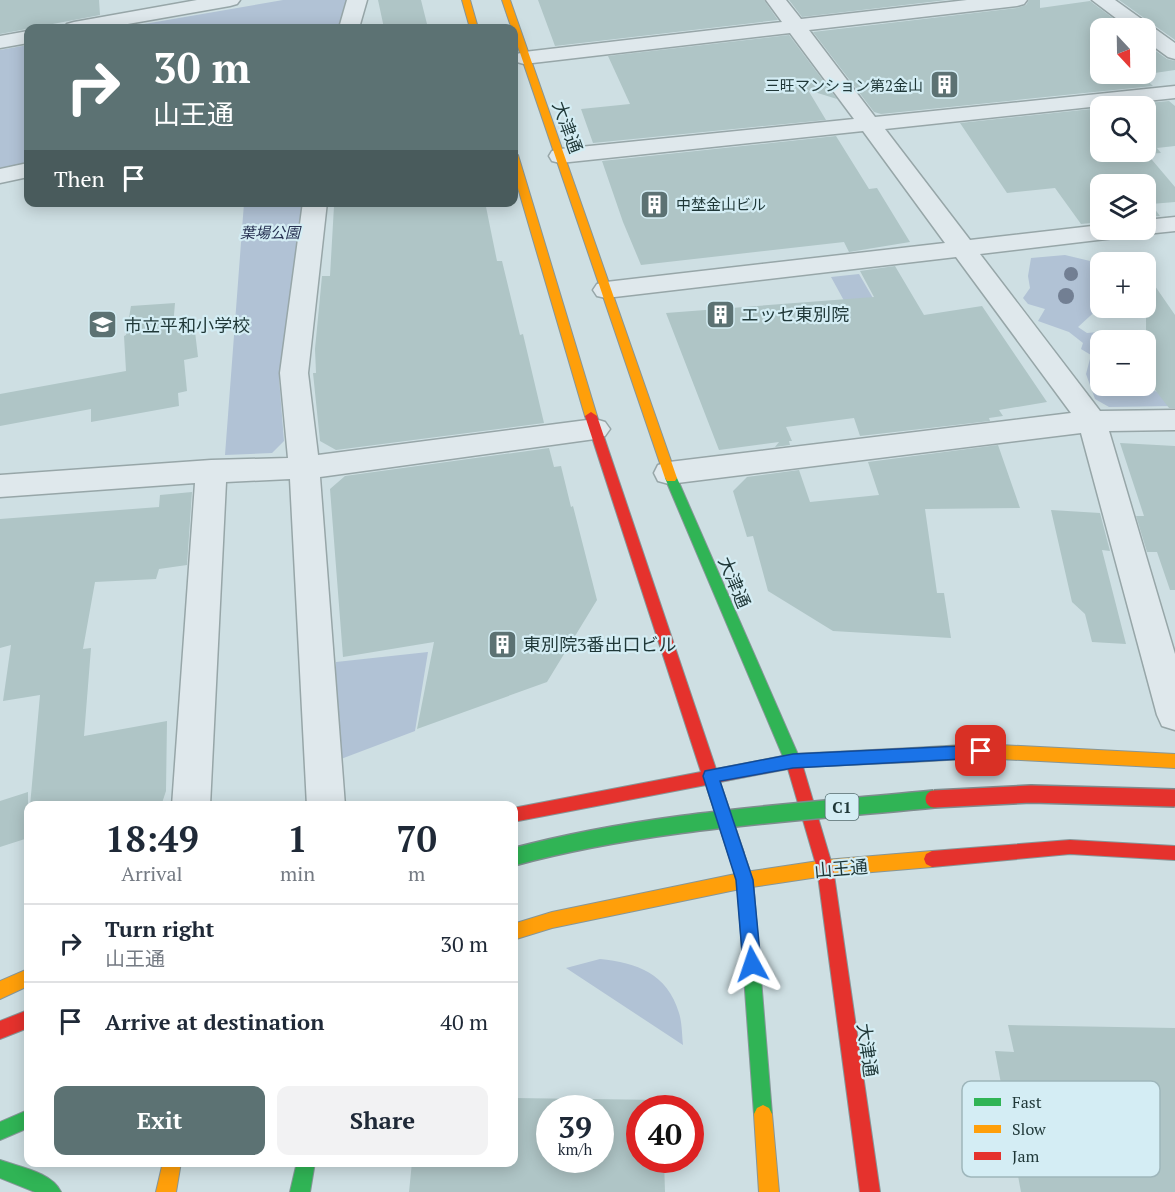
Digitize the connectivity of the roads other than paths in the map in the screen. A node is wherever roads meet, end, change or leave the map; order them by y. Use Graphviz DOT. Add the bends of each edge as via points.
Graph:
graph roads {
  1 [pos="230,0"];
  2 [pos="357,0"];
  3 [pos="466,0"];
  4 [pos="506,0"];
  5 [pos="776,0"];
  6 [pos="1017,0"];
  7 [pos="1102,0"];
  8 [pos="1127,18"];
  9 [pos="96,24"];
  10 [pos="350,24"];
  11 [pos="473,24"];
  12 [pos="513,24"];
  13 [pos="796,27"];
  14 [pos="24,38"];
  15 [pos="518,39"];
  16 [pos="1156,39"];
  17 [pos="0,42"];
  18 [pos="1175,53"];
  19 [pos="524,58"];
  20 [pos="1175,92"];
  21 [pos="869,124"];
  22 [pos="560,156"];
  23 [pos="24,171"];
  24 [pos="518,172"];
  25 [pos="0,176"];
  26 [pos="314,207"];
  27 [pos="1175,224"];
  28 [pos="1156,226"];
  29 [pos="1090,234"];
  30 [pos="963,247"];
  31 [pos="606,290"];
  32 [pos="1175,420"];
  33 [pos="1092,421"];
  34 [pos="595,429"];
  35 [pos="304,468"];
  36 [pos="211,471"];
  37 [pos="669,473"];
  38 [pos="0,486"];
  39 [pos="1174,707"];
  40 [pos="1175,760"];
  41 [pos="793,761"];
  42 [pos="711,776"];
  43 [pos="1175,798"];
  44 [pos="191,801"];
  45 [pos="326,801"];
  46 [pos="518,814"];
  47 [pos="1175,853"];
  48 [pos="518,855"];
  49 [pos="825,868"];
  50 [pos="745,880"];
  51 [pos="518,930"];
  52 [pos="24,980"];
  53 [pos="0,990"];
  54 [pos="24,1021"];
  55 [pos="0,1030"];
  56 [pos="24,1121"];
  57 [pos="0,1131"];
  58 [pos="171,1167"];
  59 [pos="305,1167"];
  60 [pos="0,1169"];
  61 [pos="51,1192"];
  62 [pos="166,1192"];
  63 [pos="300,1192"];
  64 [pos="769,1192"];
  65 [pos="870,1192"];
  1 -- 9 [label="street"];
  2 -- 10 [label="street"];
  3 -- 11 [label="main road"];
  4 -- 12 [label="main road, 大津通"];
  5 -- 13 [label="street"];
  6 -- 13 [label="street"];
  7 -- 8 [label="street"];
  13 -- 19 [label="street"];
  13 -- 21 [label="street"];
  14 -- 17 [label="street"];
  15 -- 19 [label="main road, 大津通"];
  16 -- 18 [label="street"];
  19 -- 22 [label="main road, 大津通"];
  20 -- 21 [label="street"];
  21 -- 22 [label="street"];
  21 -- 30 [label="street"];
  22 -- 31 [label="main road, 大津通"];
  23 -- 25 [label="street"];
  24 -- 34 [label="main road"];
  26 -- 35 [label="street" via="294,373"];
  27 -- 28 [label="street"];
  29 -- 30 [label="street"];
  30 -- 31 [label="street"];
  30 -- 33 [label="street"];
  31 -- 37 [label="main road, 大津通"];
  32 -- 33 [label="street"];
  33 -- 37 [label="street"];
  33 -- 39 [label="street"];
  34 -- 35 [label="street"];
  34 -- 42 [label="main road"];
  35 -- 36 [label="street"];
  35 -- 45 [label="street"];
  36 -- 38 [label="street"];
  36 -- 44 [label="street"];
  37 -- 41 [label="main road, 大津通"];
  40 -- 41 [label="main road" via="981,751"];
  41 -- 42 [label="main road"];
  41 -- 49 [label="main road, 大津通"];
  42 -- 46 [label="main road"];
  42 -- 50 [label="main road"];
  43 -- 48 [label="main road, C1, bridge" via="1031,794 925,799 672,826 573,841"];
  47 -- 49 [label="main road, 山王通" via="1070,847"];
  49 -- 50 [label="main road, 山王通"];
  49 -- 65 [label="main road, 大津通"];
  50 -- 51 [label="main road, 山王通"];
  50 -- 64 [label="main road"];
  52 -- 53 [label="main road"];
  54 -- 55 [label="main road"];
  56 -- 57 [label="main road"];
  58 -- 62 [label="main road"];
  59 -- 63 [label="main road"];
  60 -- 61 [label="main road"];
}
